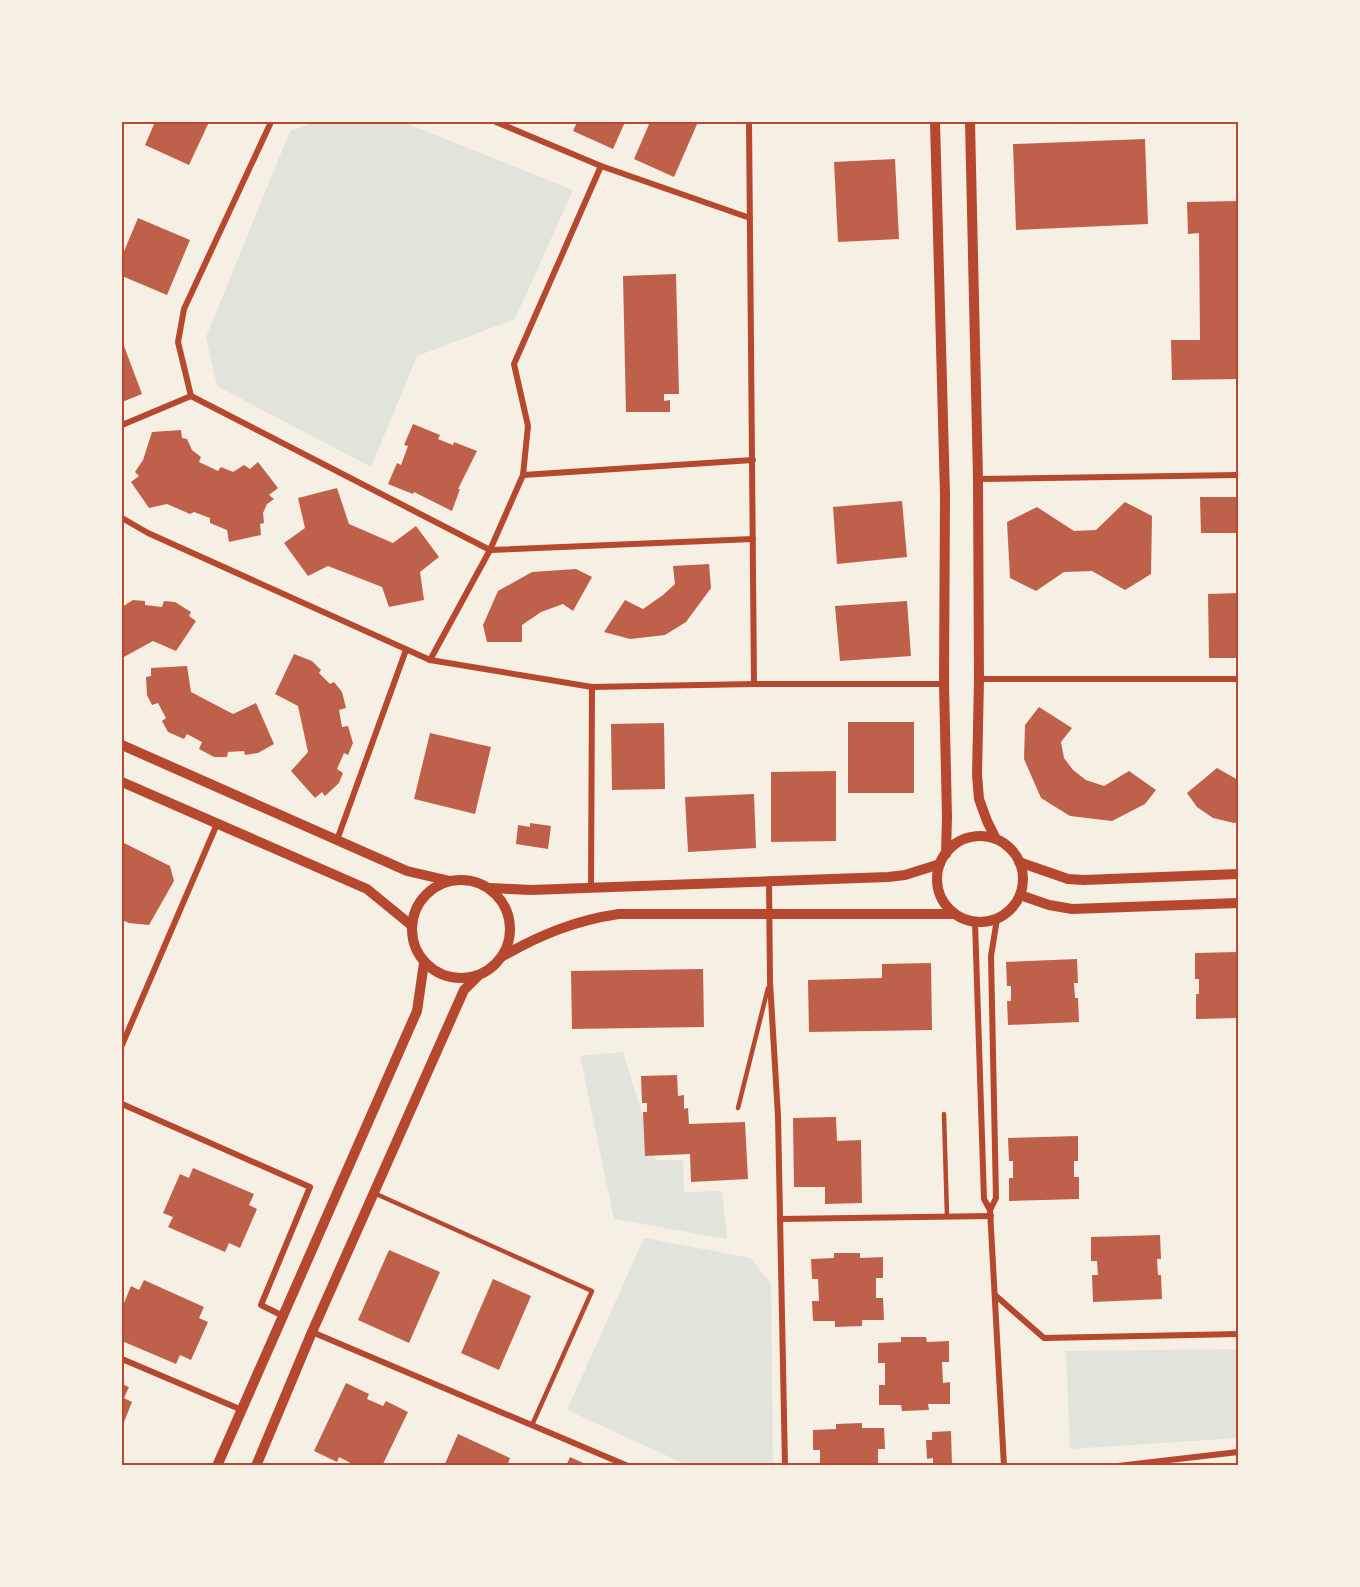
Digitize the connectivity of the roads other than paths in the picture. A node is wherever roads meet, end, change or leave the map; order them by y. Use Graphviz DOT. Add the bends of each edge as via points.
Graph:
graph roads {
  1 [pos="271,122"];
  2 [pos="496,122"];
  3 [pos="749,122"];
  4 [pos="935,122"];
  5 [pos="970,122"];
  6 [pos="601,166"];
  7 [pos="750,218"];
  8 [pos="191,396"];
  9 [pos="122,425"];
  10 [pos="753,460"];
  11 [pos="524,475"];
  12 [pos="1239,475"];
  13 [pos="978,479"];
  14 [pos="122,518"];
  15 [pos="753,539"];
  16 [pos="490,550"];
  17 [pos="406,650"];
  18 [pos="430,660"];
  19 [pos="1239,679"];
  20 [pos="979,680"];
  21 [pos="754,684"];
  22 [pos="944,684"];
  23 [pos="592,687"];
  24 [pos="122,745"];
  25 [pos="122,782"];
  26 [pos="217,824"];
  27 [pos="996,839"];
  28 [pos="337,840"];
  29 [pos="943,859"];
  30 [pos="1020,862"];
  31 [pos="1239,874"];
  32 [pos="769,880"];
  33 [pos="450,881"];
  34 [pos="490,888"];
  35 [pos="591,888"];
  36 [pos="1020,895"];
  37 [pos="1239,903"];
  38 [pos="769,914"];
  39 [pos="954,914"];
  40 [pos="997,919"];
  41 [pos="975,922"];
  42 [pos="411,925"];
  43 [pos="503,956"];
  44 [pos="424,963"];
  45 [pos="478,976"];
  46 [pos="770,982"];
  47 [pos="122,1045"];
  48 [pos="122,1104"];
  49 [pos="738,1108"];
  50 [pos="944,1114"];
  51 [pos="374,1194"];
  52 [pos="990,1213"];
  53 [pos="947,1216"];
  54 [pos="780,1219"];
  55 [pos="995,1295"];
  56 [pos="283,1316"];
  57 [pos="312,1332"];
  58 [pos="1239,1334"];
  59 [pos="122,1359"];
  60 [pos="242,1410"];
  61 [pos="532,1425"];
  62 [pos="1239,1452"];
  63 [pos="217,1466"];
  64 [pos="256,1466"];
  65 [pos="628,1466"];
  66 [pos="785,1466"];
  67 [pos="1004,1466"];
  68 [pos="1118,1466"];
  1 -- 8 [label="street" via="184,309 178,342"];
  2 -- 6 [label="street"];
  3 -- 7 [label="street"];
  4 -- 22 [label="street" via="945,495"];
  5 -- 13 [label="street"];
  6 -- 7 [label="street"];
  6 -- 11 [label="street" via="514,364 528,426"];
  7 -- 10 [label="street"];
  8 -- 9 [label="street"];
  8 -- 16 [label="street"];
  10 -- 11 [label="street"];
  10 -- 15 [label="street"];
  11 -- 16 [label="street"];
  12 -- 13 [label="street"];
  13 -- 20 [label="street"];
  14 -- 17 [label="street"];
  15 -- 16 [label="street"];
  15 -- 21 [label="street"];
  16 -- 18 [label="street"];
  17 -- 18 [label="street"];
  17 -- 28 [label="street"];
  18 -- 23 [label="street"];
  19 -- 20 [label="street"];
  20 -- 27 [label="street" via="979,800"];
  21 -- 22 [label="street"];
  21 -- 23 [label="street"];
  22 -- 29 [label="street" via="947,817"];
  23 -- 35 [label="street"];
  24 -- 28 [label="street"];
  25 -- 26 [label="street"];
  26 -- 42 [label="street" via="366,889"];
  26 -- 47 [label="street"];
  27 -- 29 [label="street" via="963,840"];
  27 -- 30 [label="street"];
  28 -- 33 [label="street" via="407,871"];
  29 -- 32 [label="street" via="905,875"];
  29 -- 39 [label="street" via="938,886"];
  30 -- 31 [label="street" via="1068,879 1084,880"];
  30 -- 36 [label="street"];
  32 -- 35 [label="street"];
  32 -- 38 [label="street"];
  33 -- 34 [label="street" via="471,880"];
  33 -- 42 [label="street" via="431,889 417,905"];
  34 -- 35 [label="street"];
  34 -- 43 [label="street" via="503,902 510,920 510,938"];
  36 -- 37 [label="street" via="1072,909"];
  36 -- 40 [label="street" via="1015,905"];
  38 -- 39 [label="street"];
  38 -- 43 [label="street" via="619,914 551,931"];
  38 -- 46 [label="street"];
  39 -- 41 [label="street"];
  40 -- 41 [label="street"];
  40 -- 52 [label="street" via="991,956 996,1198"];
  41 -- 52 [label="street" via="984,1199"];
  42 -- 44 [label="street" via="413,945"];
  43 -- 45 [label="street"];
  44 -- 45 [label="street" via="440,975 459,980"];
  44 -- 56 [label="street" via="417,1011"];
  45 -- 51 [label="street" via="464,990"];
  46 -- 49 [label="lane"];
  46 -- 54 [label="street"];
  48 -- 56 [label="street" via="310,1187 261,1305"];
  50 -- 53 [label="lane"];
  51 -- 57 [label="street"];
  51 -- 61 [label="lane" via="592,1291"];
  52 -- 53 [label="street"];
  52 -- 55 [label="street"];
  53 -- 54 [label="street"];
  54 -- 66 [label="street"];
  55 -- 58 [label="street" via="1044,1338"];
  55 -- 67 [label="street"];
  56 -- 60 [label="street"];
  57 -- 61 [label="street"];
  57 -- 64 [label="street"];
  59 -- 60 [label="street"];
  60 -- 63 [label="street"];
  61 -- 65 [label="street"];
  62 -- 68 [label="street"];
}
